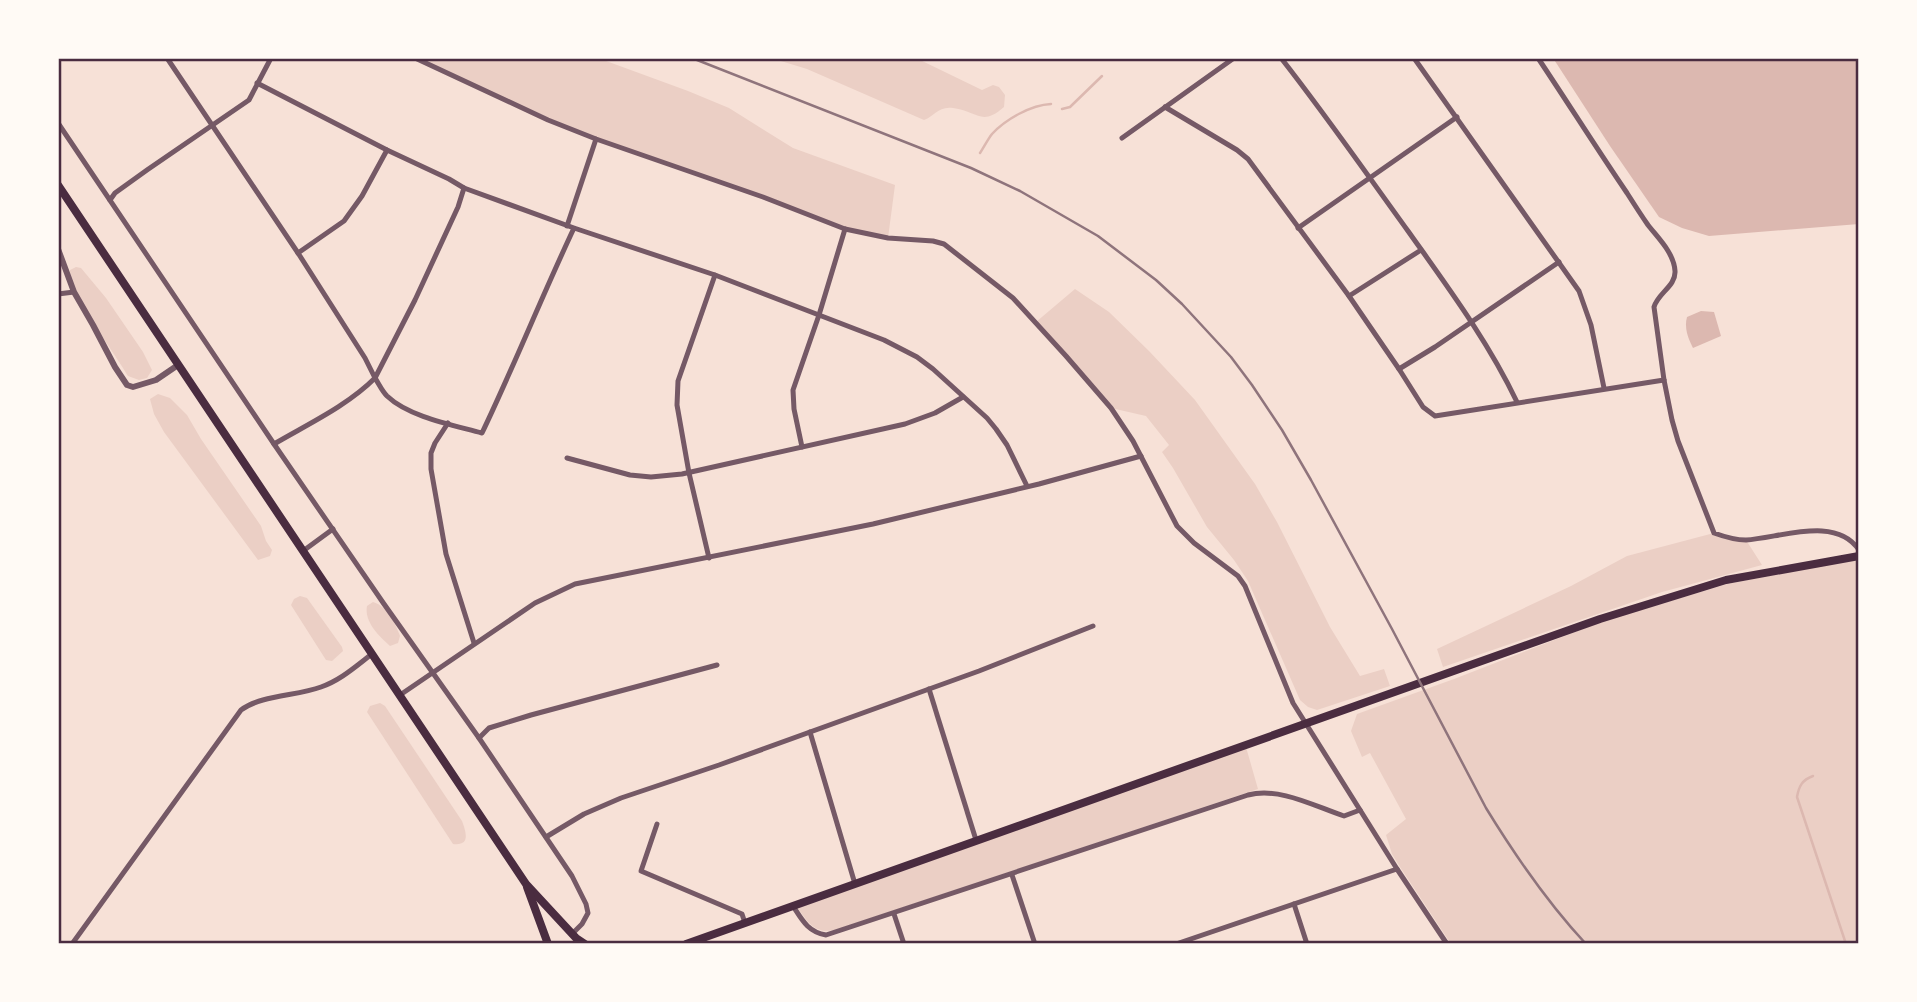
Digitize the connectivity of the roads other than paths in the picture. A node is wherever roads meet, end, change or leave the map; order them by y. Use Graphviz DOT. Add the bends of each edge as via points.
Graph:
graph roads {
  1 [pos="167,58"];
  2 [pos="271,58"];
  3 [pos="415,58"];
  4 [pos="1234,58"];
  5 [pos="1281,58"];
  6 [pos="1414,58"];
  7 [pos="1538,58"];
  8 [pos="257,83"];
  9 [pos="1165,107"];
  10 [pos="1457,117"];
  11 [pos="58,123"];
  12 [pos="212,125"];
  13 [pos="1122,138"];
  14 [pos="596,139"];
  15 [pos="387,149"];
  16 [pos="1370,178"];
  17 [pos="58,185"];
  18 [pos="464,188"];
  19 [pos="110,200"];
  20 [pos="571,227"];
  21 [pos="1298,228"];
  22 [pos="845,229"];
  23 [pos="58,249"];
  24 [pos="1421,250"];
  25 [pos="298,253"];
  26 [pos="1559,261"];
  27 [pos="715,275"];
  28 [pos="74,292"];
  29 [pos="58,295"];
  30 [pos="1349,296"];
  31 [pos="820,315"];
  32 [pos="1471,322"];
  33 [pos="178,365"];
  34 [pos="1399,369"];
  35 [pos="375,378"];
  36 [pos="1664,380"];
  37 [pos="1604,388"];
  38 [pos="964,397"];
  39 [pos="1517,402"];
  40 [pos="448,423"];
  41 [pos="274,444"];
  42 [pos="802,447"];
  43 [pos="1141,457"];
  44 [pos="567,458"];
  45 [pos="689,473"];
  46 [pos="1027,486"];
  47 [pos="333,529"];
  48 [pos="1859,550"];
  49 [pos="303,551"];
  50 [pos="1859,556"];
  51 [pos="709,558"];
  52 [pos="1093,626"];
  53 [pos="474,643"];
  54 [pos="372,654"];
  55 [pos="717,665"];
  56 [pos="433,673"];
  57 [pos="929,689"];
  58 [pos="400,695"];
  59 [pos="1305,722"];
  60 [pos="810,732"];
  61 [pos="479,738"];
  62 [pos="1360,810"];
  63 [pos="656,824"];
  64 [pos="546,837"];
  65 [pos="976,840"];
  66 [pos="1397,869"];
  67 [pos="1012,875"];
  68 [pos="526,884"];
  69 [pos="855,884"];
  70 [pos="1294,904"];
  71 [pos="793,906"];
  72 [pos="894,914"];
  73 [pos="745,923"];
  74 [pos="572,934"];
  75 [pos="72,944"];
  76 [pos="548,944"];
  77 [pos="585,944"];
  78 [pos="686,944"];
  79 [pos="904,944"];
  80 [pos="1035,944"];
  81 [pos="1176,944"];
  82 [pos="1307,944"];
  83 [pos="1447,944"];
  1 -- 12 [label="street"];
  2 -- 8 [label="street"];
  3 -- 14 [label="street"];
  4 -- 9 [label="street"];
  5 -- 16 [label="street"];
  6 -- 10 [label="street"];
  7 -- 36 [label="street" via="1673,262 1674,280 1654,307"];
  8 -- 12 [label="street" via="249,100"];
  8 -- 15 [label="street"];
  9 -- 13 [label="street"];
  9 -- 21 [label="street" via="1248,159"];
  10 -- 16 [label="street"];
  10 -- 26 [label="street"];
  11 -- 19 [label="street"];
  12 -- 19 [label="street"];
  12 -- 25 [label="street"];
  14 -- 20 [label="street"];
  14 -- 22 [label="street"];
  15 -- 18 [label="street"];
  15 -- 25 [label="street" via="349,216"];
  16 -- 21 [label="street"];
  16 -- 24 [label="street"];
  17 -- 33 [label="main road"];
  18 -- 20 [label="street"];
  18 -- 35 [label="street"];
  19 -- 41 [label="street"];
  20 -- 27 [label="street"];
  20 -- 40 [label="street" via="482,433"];
  21 -- 30 [label="street"];
  22 -- 31 [label="street"];
  22 -- 43 [label="street" via="933,241 961,256 1037,322 1111,408"];
  23 -- 28 [label="street"];
  24 -- 30 [label="street"];
  24 -- 32 [label="street"];
  25 -- 35 [label="street"];
  26 -- 32 [label="street"];
  26 -- 37 [label="street" via="1586,308"];
  27 -- 31 [label="street"];
  27 -- 45 [label="street" via="678,381 677,405"];
  28 -- 29 [label="street"];
  28 -- 33 [label="street" via="127,385 163,377"];
  30 -- 34 [label="street"];
  31 -- 38 [label="street" via="916,357"];
  31 -- 42 [label="street" via="793,390"];
  32 -- 34 [label="street"];
  32 -- 39 [label="street"];
  33 -- 49 [label="main road"];
  34 -- 39 [label="street" via="1423,407 1435,416"];
  35 -- 40 [label="street" via="394,402"];
  35 -- 41 [label="street" via="348,400"];
  36 -- 37 [label="street"];
  36 -- 48 [label="street" via="1678,442 1714,533 1746,540 1831,531"];
  37 -- 39 [label="street"];
  38 -- 42 [label="street" via="905,424"];
  38 -- 46 [label="street" via="996,429"];
  40 -- 53 [label="street" via="431,453 431,470 446,554"];
  41 -- 47 [label="street"];
  42 -- 45 [label="street"];
  43 -- 46 [label="street"];
  43 -- 59 [label="street" via="1177,526 1245,586"];
  44 -- 45 [label="street" via="629,475"];
  45 -- 51 [label="street"];
  46 -- 51 [label="street"];
  47 -- 49 [label="street"];
  47 -- 56 [label="street"];
  49 -- 54 [label="main road"];
  50 -- 59 [label="main road" via="1726,580"];
  51 -- 53 [label="street" via="575,584 535,603"];
  52 -- 57 [label="street"];
  53 -- 56 [label="street"];
  54 -- 58 [label="main road"];
  54 -- 75 [label="street" via="344,676 320,687 241,710"];
  55 -- 61 [label="street" via="531,715 489,728"];
  56 -- 58 [label="street"];
  56 -- 61 [label="street"];
  57 -- 60 [label="street"];
  57 -- 65 [label="street"];
  58 -- 68 [label="main road"];
  59 -- 62 [label="street"];
  59 -- 65 [label="main road"];
  60 -- 64 [label="street" via="621,798"];
  60 -- 69 [label="street"];
  61 -- 64 [label="street"];
  62 -- 66 [label="street"];
  62 -- 67 [label="street" via="1344,816 1258,792"];
  63 -- 73 [label="street" via="641,871 742,914"];
  64 -- 74 [label="street" via="586,904 582,924"];
  65 -- 69 [label="main road"];
  66 -- 70 [label="street"];
  66 -- 83 [label="street"];
  67 -- 72 [label="street"];
  67 -- 80 [label="street"];
  68 -- 74 [label="main road"];
  68 -- 76 [label="main road"];
  69 -- 71 [label="main road"];
  70 -- 81 [label="street"];
  70 -- 82 [label="street"];
  71 -- 72 [label="street" via="807,926 826,935"];
  71 -- 73 [label="main road"];
  72 -- 79 [label="street"];
  73 -- 78 [label="main road"];
  74 -- 77 [label="main road"];
}
